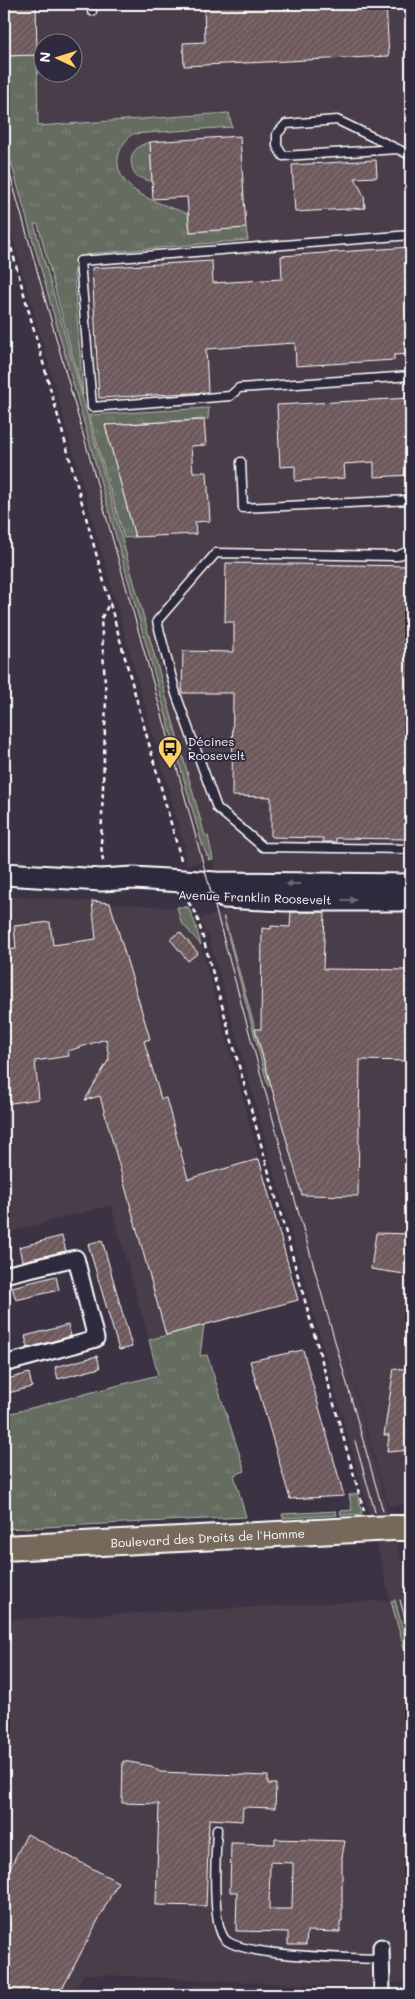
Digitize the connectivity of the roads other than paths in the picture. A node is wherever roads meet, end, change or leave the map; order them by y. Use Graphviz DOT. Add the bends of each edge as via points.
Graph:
graph roads {
  1 [pos="398,149"];
  2 [pos="411,153"];
  3 [pos="411,234"];
  4 [pos="411,376"];
  5 [pos="241,462"];
  6 [pos="411,500"];
  7 [pos="411,550"];
  8 [pos="411,849"];
  9 [pos="4,874"];
  10 [pos="411,885"];
  11 [pos="248,891"];
  12 [pos="411,900"];
  13 [pos="4,1275"];
  14 [pos="4,1364"];
  15 [pos="385,1525"];
  16 [pos="4,1548"];
  17 [pos="217,1829"];
  18 [pos="381,1953"];
  19 [pos="382,1995"];
  1 -- 1 [label="lane" via="337,120 286,124 277,134 277,146 284,156"];
  1 -- 2 [label="lane"];
  3 -- 4 [label="lane" via="80,261 92,407 230,396 239,388"];
  5 -- 6 [label="lane" via="243,508"];
  7 -- 8 [label="lane" via="397,556 216,553 157,621 176,694 218,808 263,847"];
  9 -- 11 [label="street, Avenue Franklin Roosevelt" via="106,871 133,878"];
  10 -- 11 [label="street, Avenue Franklin Roosevelt, one-way"];
  11 -- 12 [label="street, Avenue Franklin Roosevelt, one-way" via="285,900"];
  13 -- 14 [label="street" via="76,1258 96,1339"];
  15 -- 16 [label="main road, Boulevard des Droits de l'Homme"];
  17 -- 18 [label="lane" via="215,1880 219,1927 224,1940 238,1947 294,1955"];
  18 -- 19 [label="street"];
}
